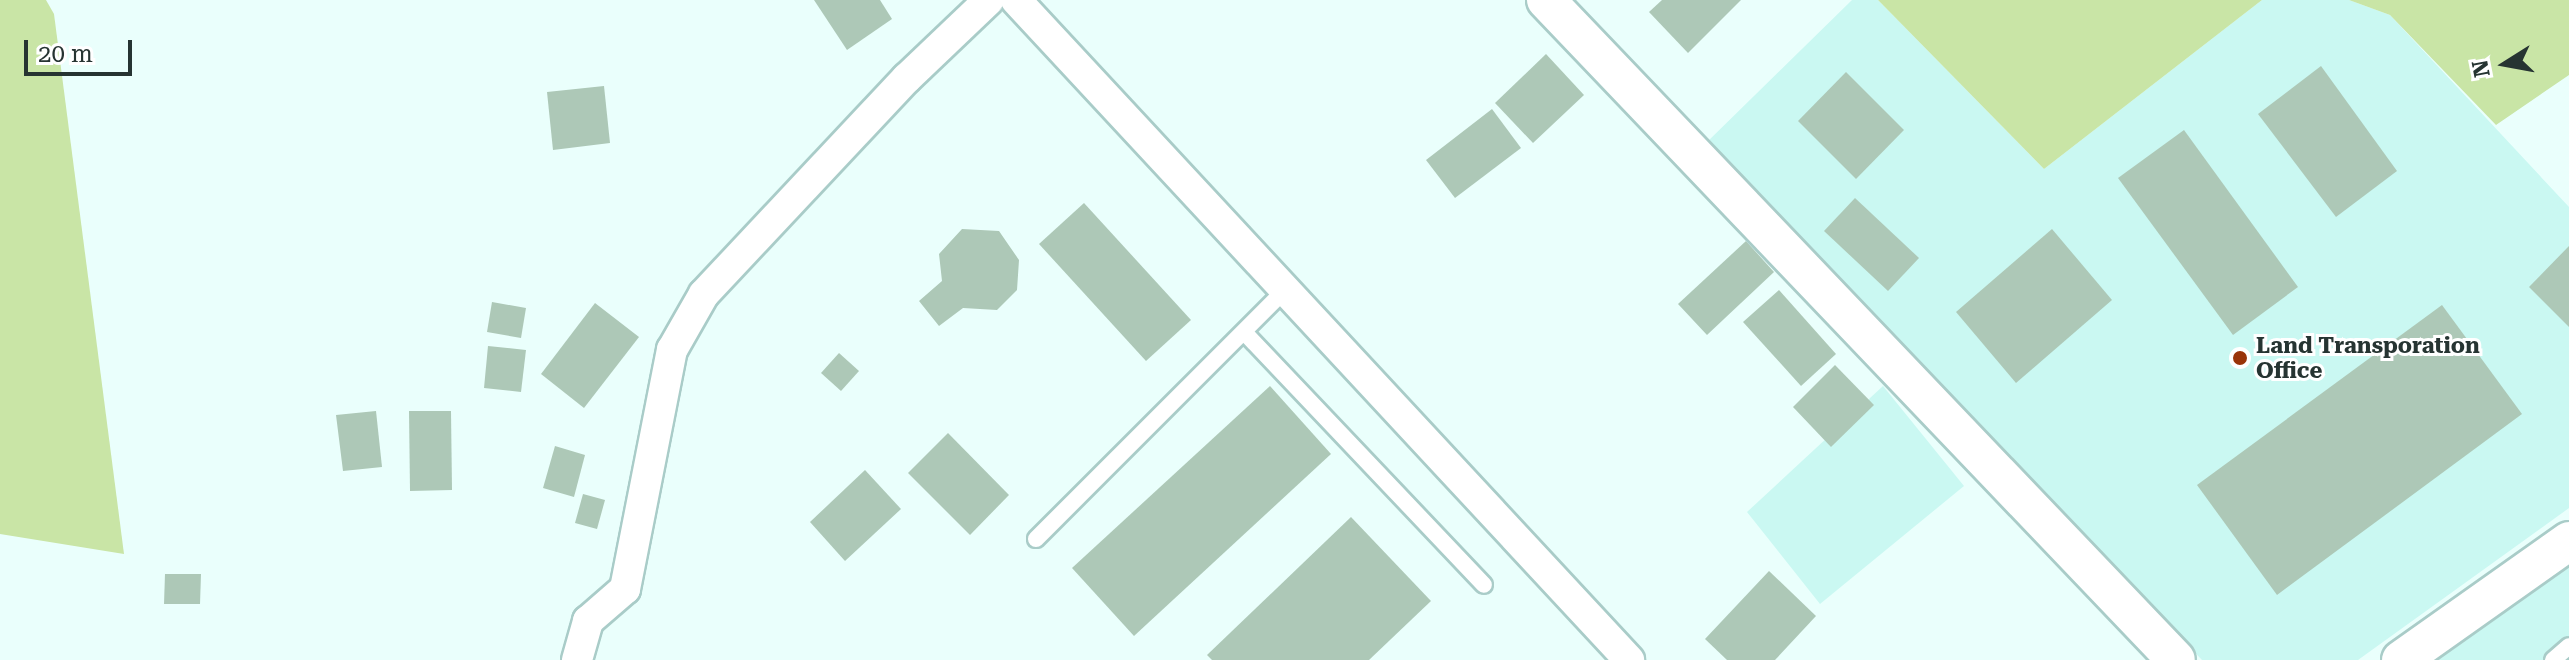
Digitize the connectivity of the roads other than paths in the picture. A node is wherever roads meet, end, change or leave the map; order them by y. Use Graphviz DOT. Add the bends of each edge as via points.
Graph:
graph roads {
  1 [pos="989,0"];
  2 [pos="1016,0"];
  3 [pos="1546,0"];
  4 [pos="1286,289"];
  5 [pos="1245,333"];
  6 [pos="1036,539"];
  7 [pos="2569,541"];
  8 [pos="1484,585"];
  9 [pos="2569,646"];
  10 [pos="577,660"];
  11 [pos="1629,660"];
  12 [pos="2176,660"];
  13 [pos="2401,660"];
  14 [pos="2553,660"];
  1 -- 10 [label="street" via="907,78 704,294 672,350 625,589 588,621"];
  2 -- 4 [label="street"];
  3 -- 12 [label="street"];
  4 -- 5 [label="lane"];
  4 -- 11 [label="street"];
  5 -- 6 [label="lane"];
  5 -- 8 [label="lane"];
  7 -- 13 [label="street"];
  9 -- 14 [label="lane"];
}
